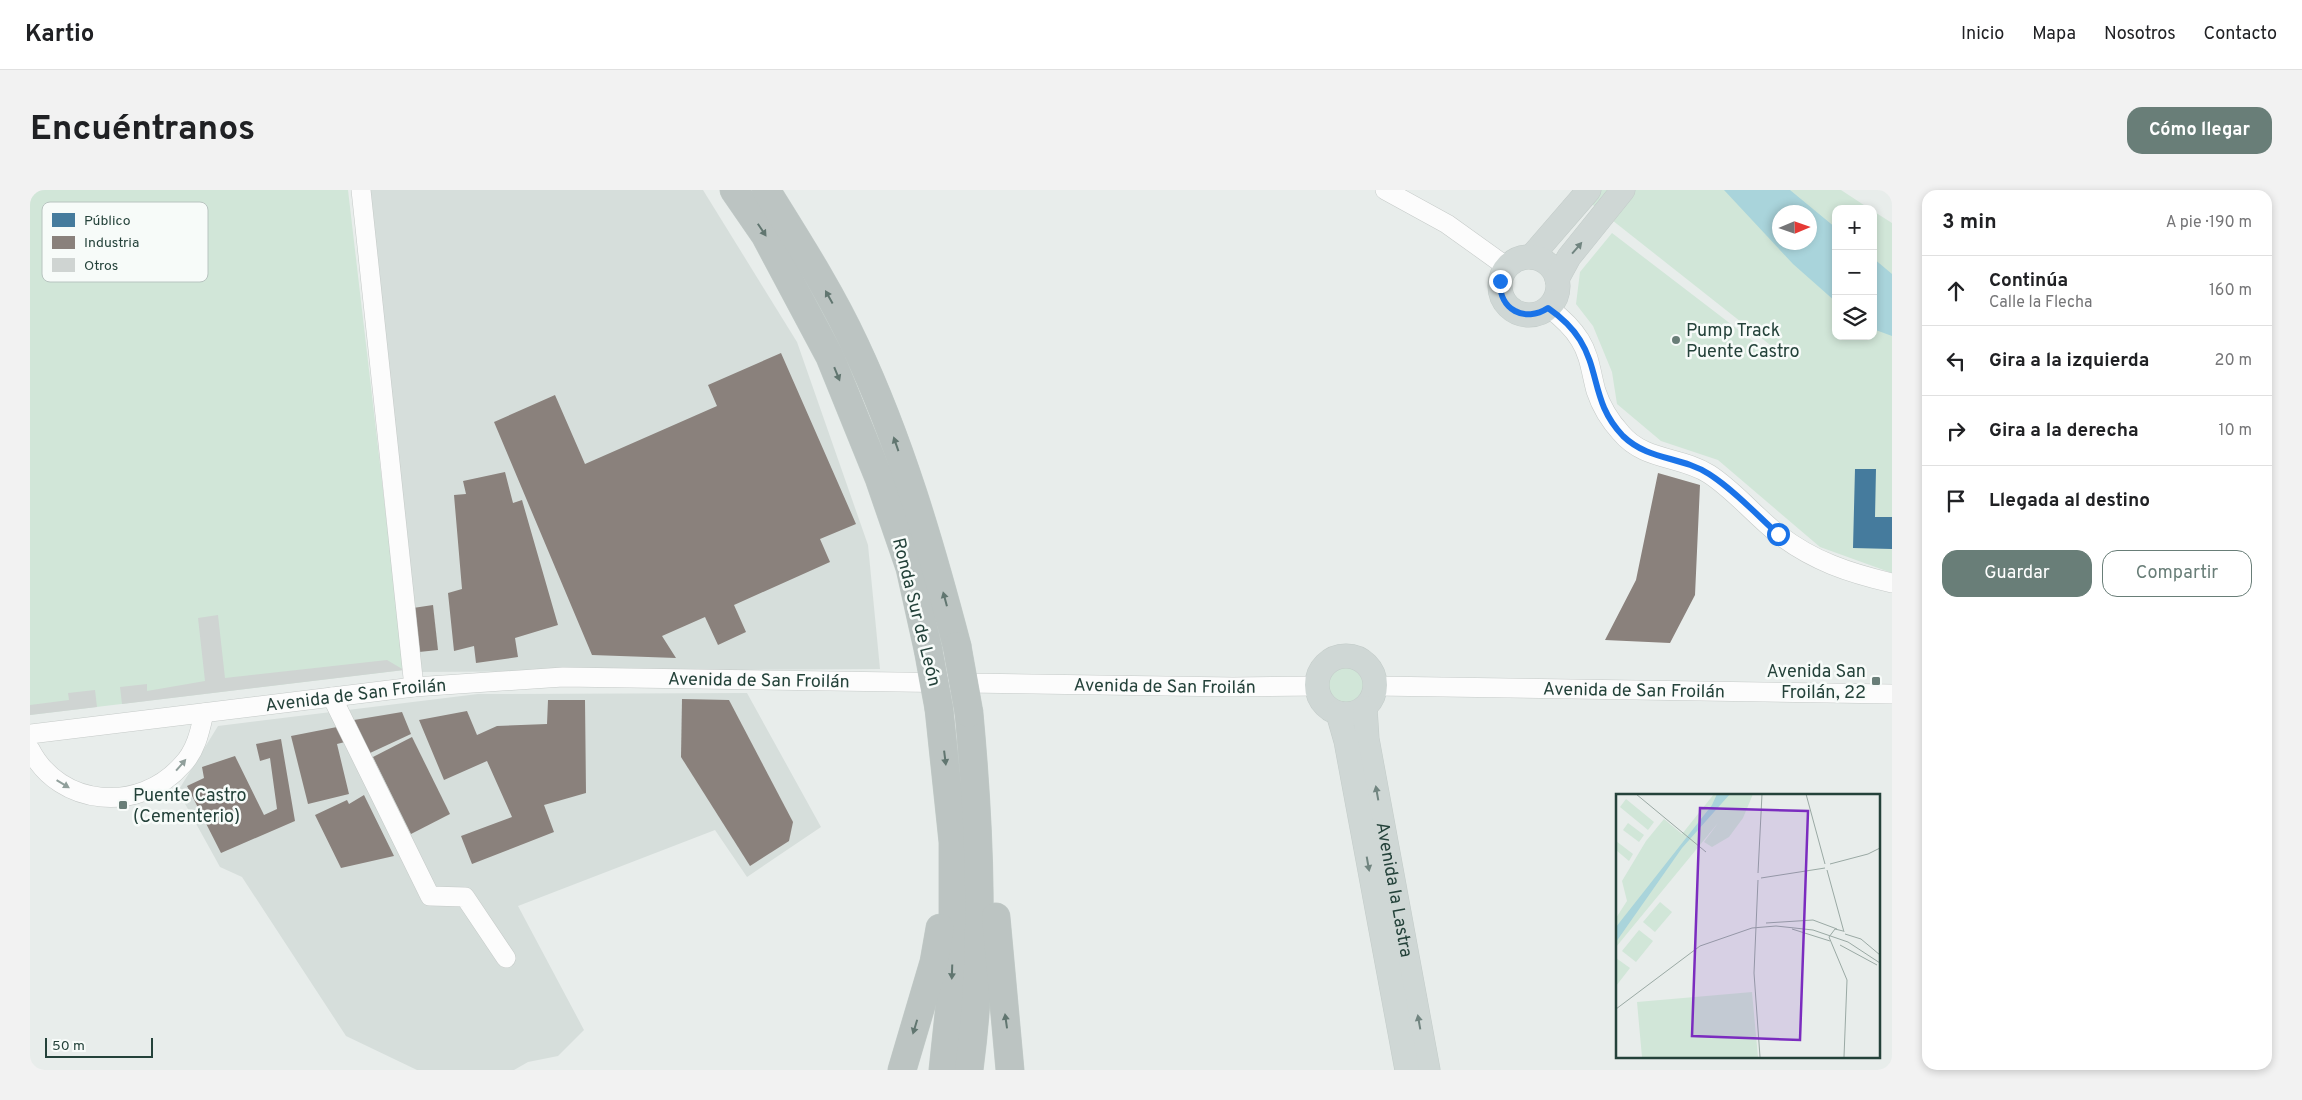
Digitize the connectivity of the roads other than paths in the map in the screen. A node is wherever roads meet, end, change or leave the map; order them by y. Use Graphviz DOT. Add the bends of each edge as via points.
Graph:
graph roads {
  1 [pos="361,190"];
  2 [pos="734,190"];
  3 [pos="766,190"];
  4 [pos="1384,190"];
  5 [pos="1623,190"];
  6 [pos="1584,196"];
  7 [pos="1532,257"];
  8 [pos="1507,267"];
  9 [pos="1557,280"];
  10 [pos="1548,308"];
  11 [pos="1892,583"];
  12 [pos="1317,686"];
  13 [pos="1376,686"];
  14 [pos="414,687"];
  15 [pos="1892,694"];
  16 [pos="332,697"];
  17 [pos="1365,708"];
  18 [pos="204,713"];
  19 [pos="1338,713"];
  20 [pos="30,734"];
  21 [pos="30,749"];
  22 [pos="973,760"];
  23 [pos="953,842"];
  24 [pos="506,958"];
  25 [pos="902,1070"];
  26 [pos="943,1070"];
  27 [pos="969,1070"];
  28 [pos="1010,1070"];
  29 [pos="1407,1070"];
  30 [pos="1428,1070"];
  1 -- 14 [label="street"];
  2 -- 23 [label="highway, Ronda Sur de León, one-way, bridge" via="765,235 830,357 879,478 910,568 939,709"];
  22 -- 3 [label="highway, Ronda Sur de León, one-way, bridge" via="958,646 930,540 891,429 855,344"];
  4 -- 8 [label="street" via="1447,224"];
  9 -- 5 [label="main road, one-way" via="1569,257"];
  6 -- 7 [label="main road"];
  7 -- 8 [label="main road" via="1514,261"];
  7 -- 9 [label="main road" via="1548,264"];
  8 -- 10 [label="main road" via="1500,289 1511,309 1533,315"];
  9 -- 10 [label="main road" via="1557,295"];
  10 -- 11 [label="street" via="1581,340 1602,405 1622,435 1636,447 1709,474 1778,534 1824,562 1849,574"];
  12 -- 13 [label="main road" via="1318,676 1329,661 1351,656 1369,667"];
  12 -- 14 [label="street, Avenida de San Froilán" via="563,676"];
  12 -- 19 [label="main road" via="1327,708"];
  13 -- 15 [label="street, Avenida de San Froilán"];
  13 -- 17 [label="main road"];
  14 -- 16 [label="street, Avenida de San Froilán"];
  16 -- 18 [label="street, Avenida de San Froilán"];
  16 -- 24 [label="street" via="430,896 466,897"];
  17 -- 19 [label="main road" via="1352,714"];
  30 -- 17 [label="main road, Avenida la Lastra, one-way" via="1372,765"];
  18 -- 20 [label="street, Avenida de San Froilán"];
  21 -- 18 [label="street, one-way" via="35,759 60,784 92,797 125,798 160,785 183,765 198,739"];
  19 -- 29 [label="main road, Avenida la Lastra, one-way" via="1346,741"];
  22 -- 27 [label="highway, Ronda Sur de León" via="980,908 978,991"];
  28 -- 22 [label="highway, one-way" via="990,834"];
  23 -- 25 [label="highway, one-way" via="934,962"];
  23 -- 26 [label="highway, Ronda Sur de León, one-way" via="952,976"];
}
